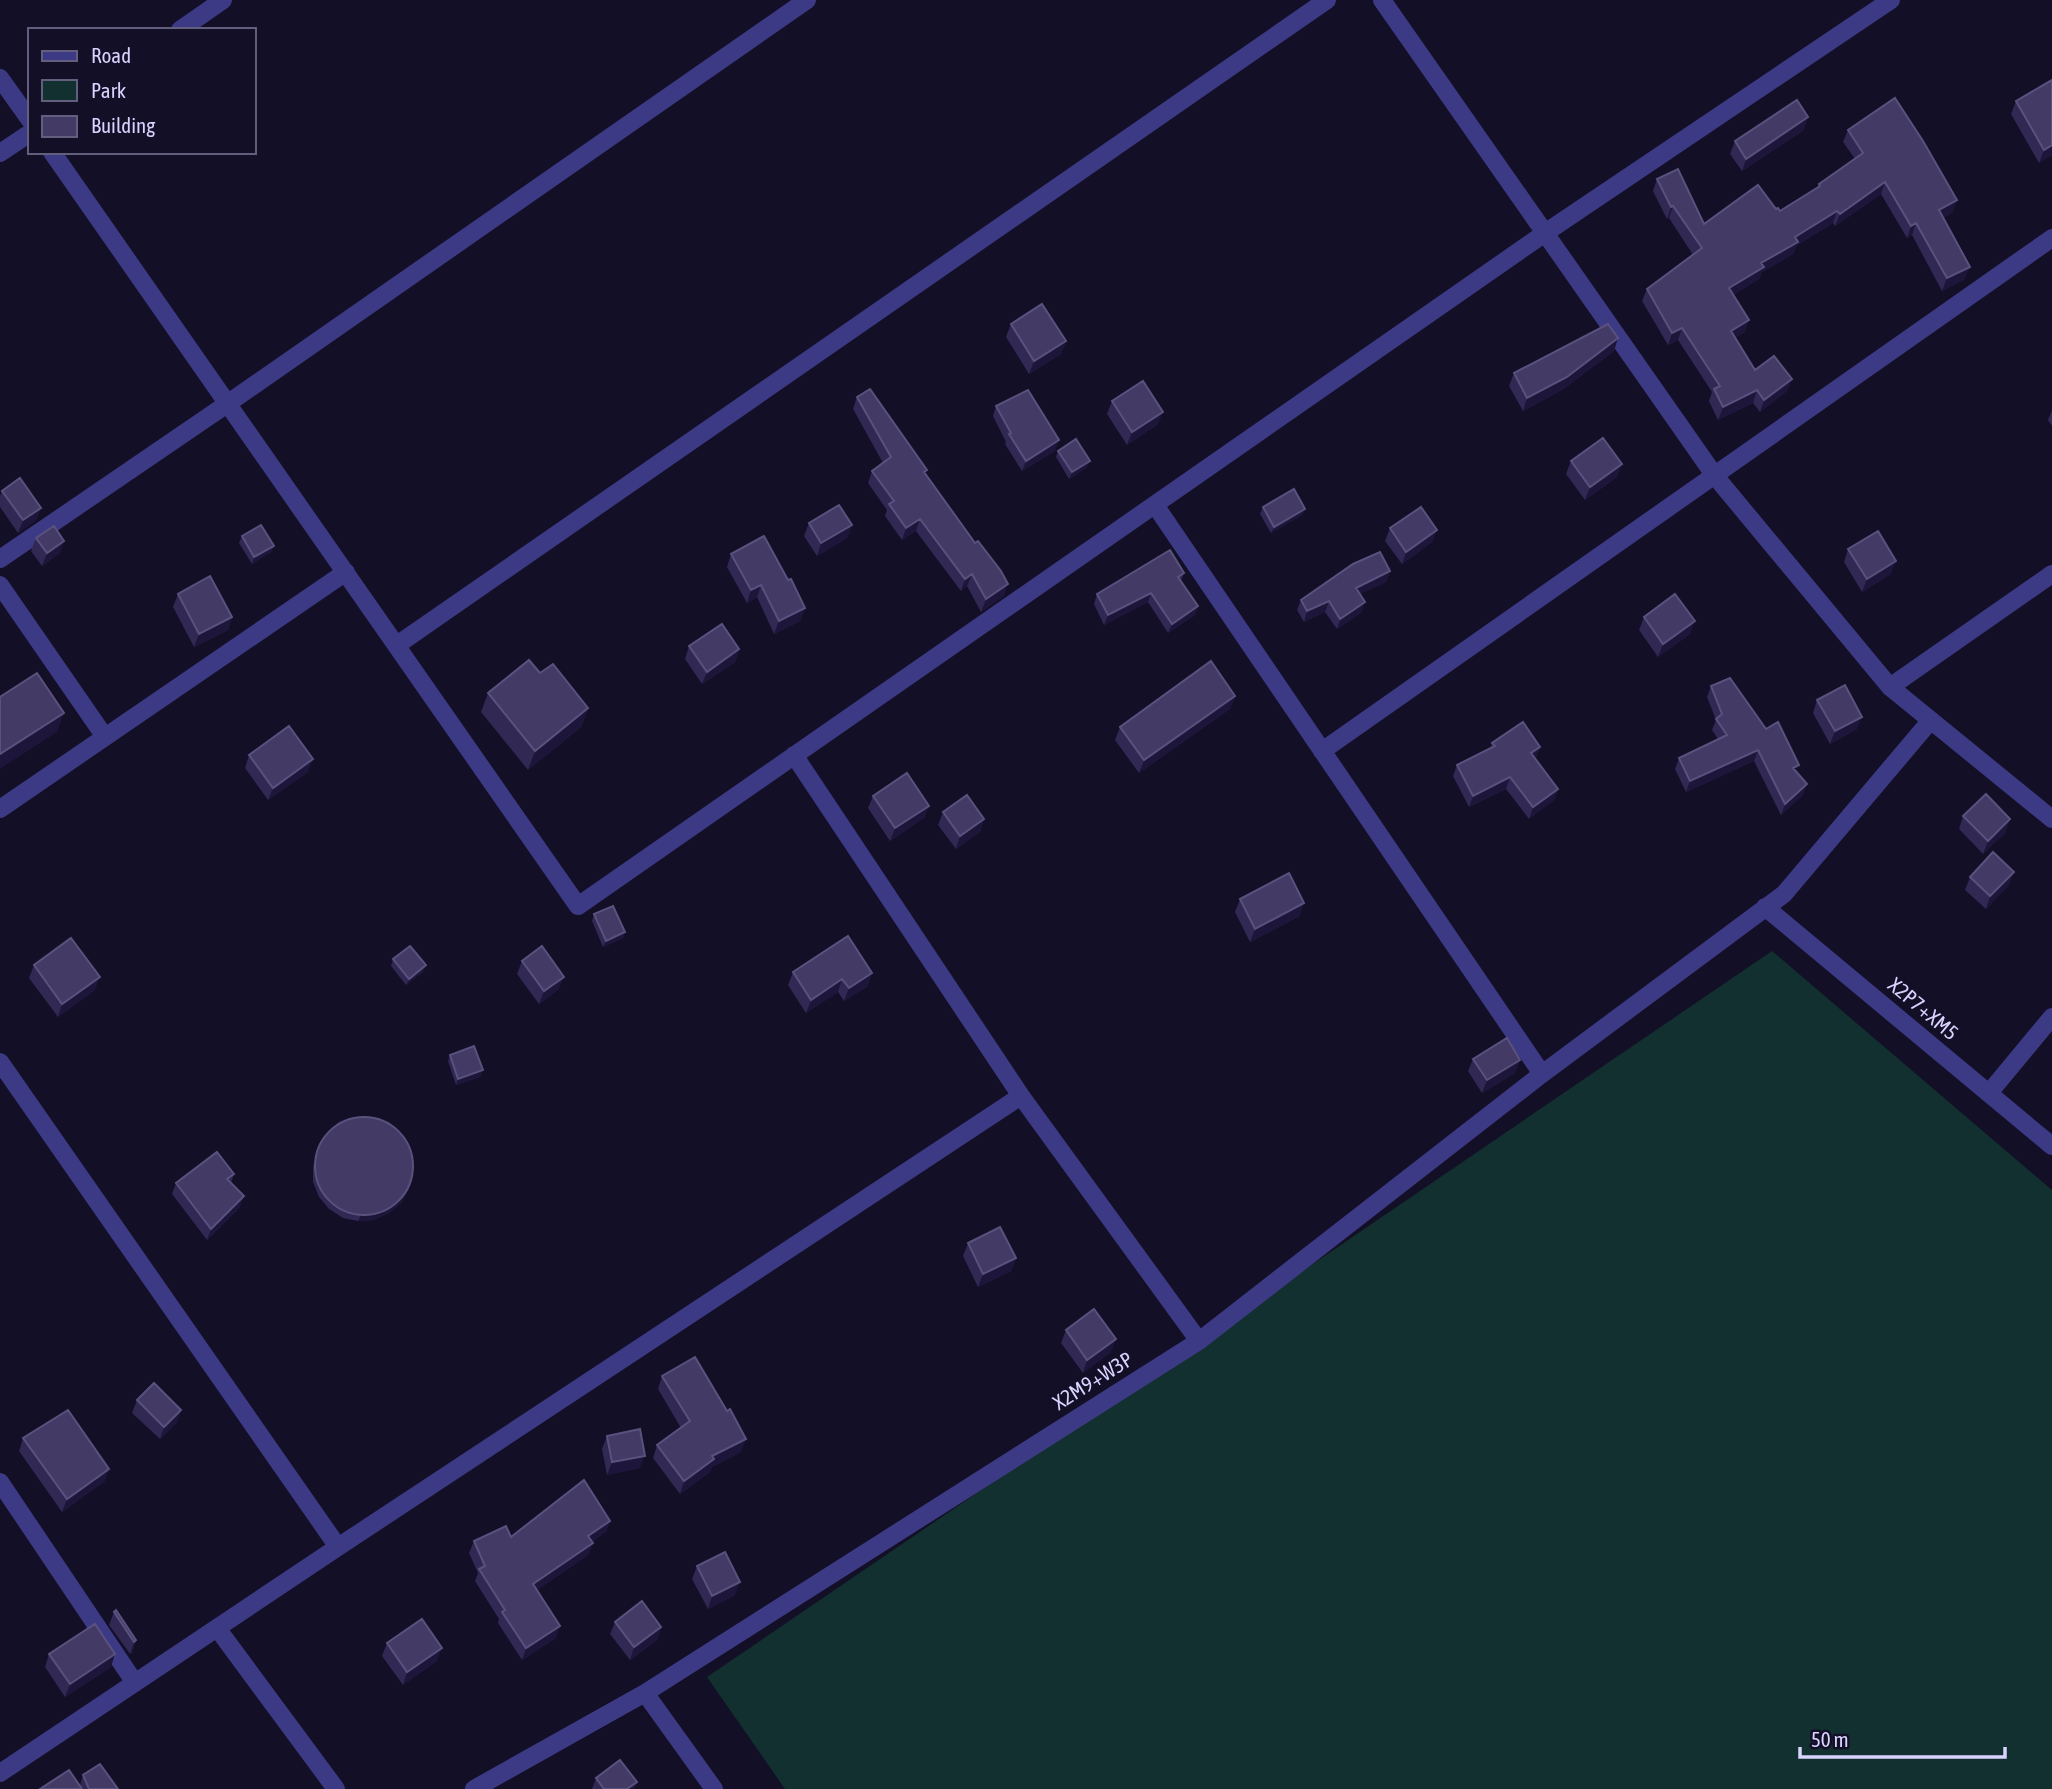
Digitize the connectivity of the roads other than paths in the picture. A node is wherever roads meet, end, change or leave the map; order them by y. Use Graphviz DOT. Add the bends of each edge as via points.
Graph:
graph roads {
  1 [pos="223,0"];
  2 [pos="807,0"];
  3 [pos="1327,0"];
  4 [pos="1382,0"];
  5 [pos="1891,0"];
  6 [pos="183,28"];
  7 [pos="0,78"];
  8 [pos="28,117"];
  9 [pos="28,134"];
  10 [pos="0,153"];
  11 [pos="53,154"];
  12 [pos="1545,233"];
  13 [pos="2052,238"];
  14 [pos="228,404"];
  15 [pos="1715,476"];
  16 [pos="1155,505"];
  17 [pos="0,559"];
  18 [pos="346,572"];
  19 [pos="2052,573"];
  20 [pos="0,585"];
  21 [pos="397,645"];
  22 [pos="1890,687"];
  23 [pos="1931,720"];
  24 [pos="105,737"];
  25 [pos="1322,751"];
  26 [pos="794,755"];
  27 [pos="0,809"];
  28 [pos="2052,819"];
  29 [pos="1765,907"];
  30 [pos="2052,1017"];
  31 [pos="0,1062"];
  32 [pos="1542,1074"];
  33 [pos="1989,1093"];
  34 [pos="1021,1096"];
  35 [pos="2052,1146"];
  36 [pos="1199,1341"];
  37 [pos="0,1482"];
  38 [pos="338,1546"];
  39 [pos="217,1628"];
  40 [pos="135,1683"];
  41 [pos="645,1693"];
  42 [pos="0,1773"];
  43 [pos="336,1789"];
  44 [pos="474,1789"];
  45 [pos="714,1789"];
  1 -- 6 [label="street"];
  2 -- 14 [label="street"];
  3 -- 21 [label="street"];
  4 -- 12 [label="street"];
  5 -- 12 [label="street"];
  7 -- 8 [label="street"];
  9 -- 10 [label="street"];
  11 -- 14 [label="street"];
  12 -- 15 [label="street"];
  12 -- 16 [label="street"];
  13 -- 15 [label="street"];
  14 -- 17 [label="street"];
  14 -- 18 [label="street"];
  15 -- 22 [label="street"];
  15 -- 25 [label="street"];
  16 -- 25 [label="street"];
  16 -- 26 [label="street"];
  18 -- 21 [label="street"];
  18 -- 24 [label="street"];
  19 -- 22 [label="street"];
  20 -- 24 [label="street"];
  21 -- 26 [label="street" via="578,906"];
  22 -- 23 [label="street"];
  23 -- 28 [label="street"];
  23 -- 29 [label="street, X2M9+W3P" via="1784,894"];
  24 -- 27 [label="street"];
  25 -- 32 [label="street"];
  26 -- 34 [label="street"];
  29 -- 32 [label="street, X2M9+W3P"];
  29 -- 33 [label="street, X2P7+XM5"];
  30 -- 33 [label="street"];
  31 -- 38 [label="street"];
  32 -- 36 [label="street, X2M9+W3P"];
  33 -- 35 [label="street, X2P7+XM5"];
  34 -- 36 [label="street"];
  34 -- 38 [label="street"];
  36 -- 41 [label="street, X2M9+W3P"];
  37 -- 40 [label="street"];
  38 -- 39 [label="street"];
  39 -- 40 [label="street"];
  39 -- 43 [label="street"];
  40 -- 42 [label="street"];
  41 -- 44 [label="street, X2M9+W3P"];
  41 -- 45 [label="street"];
}
